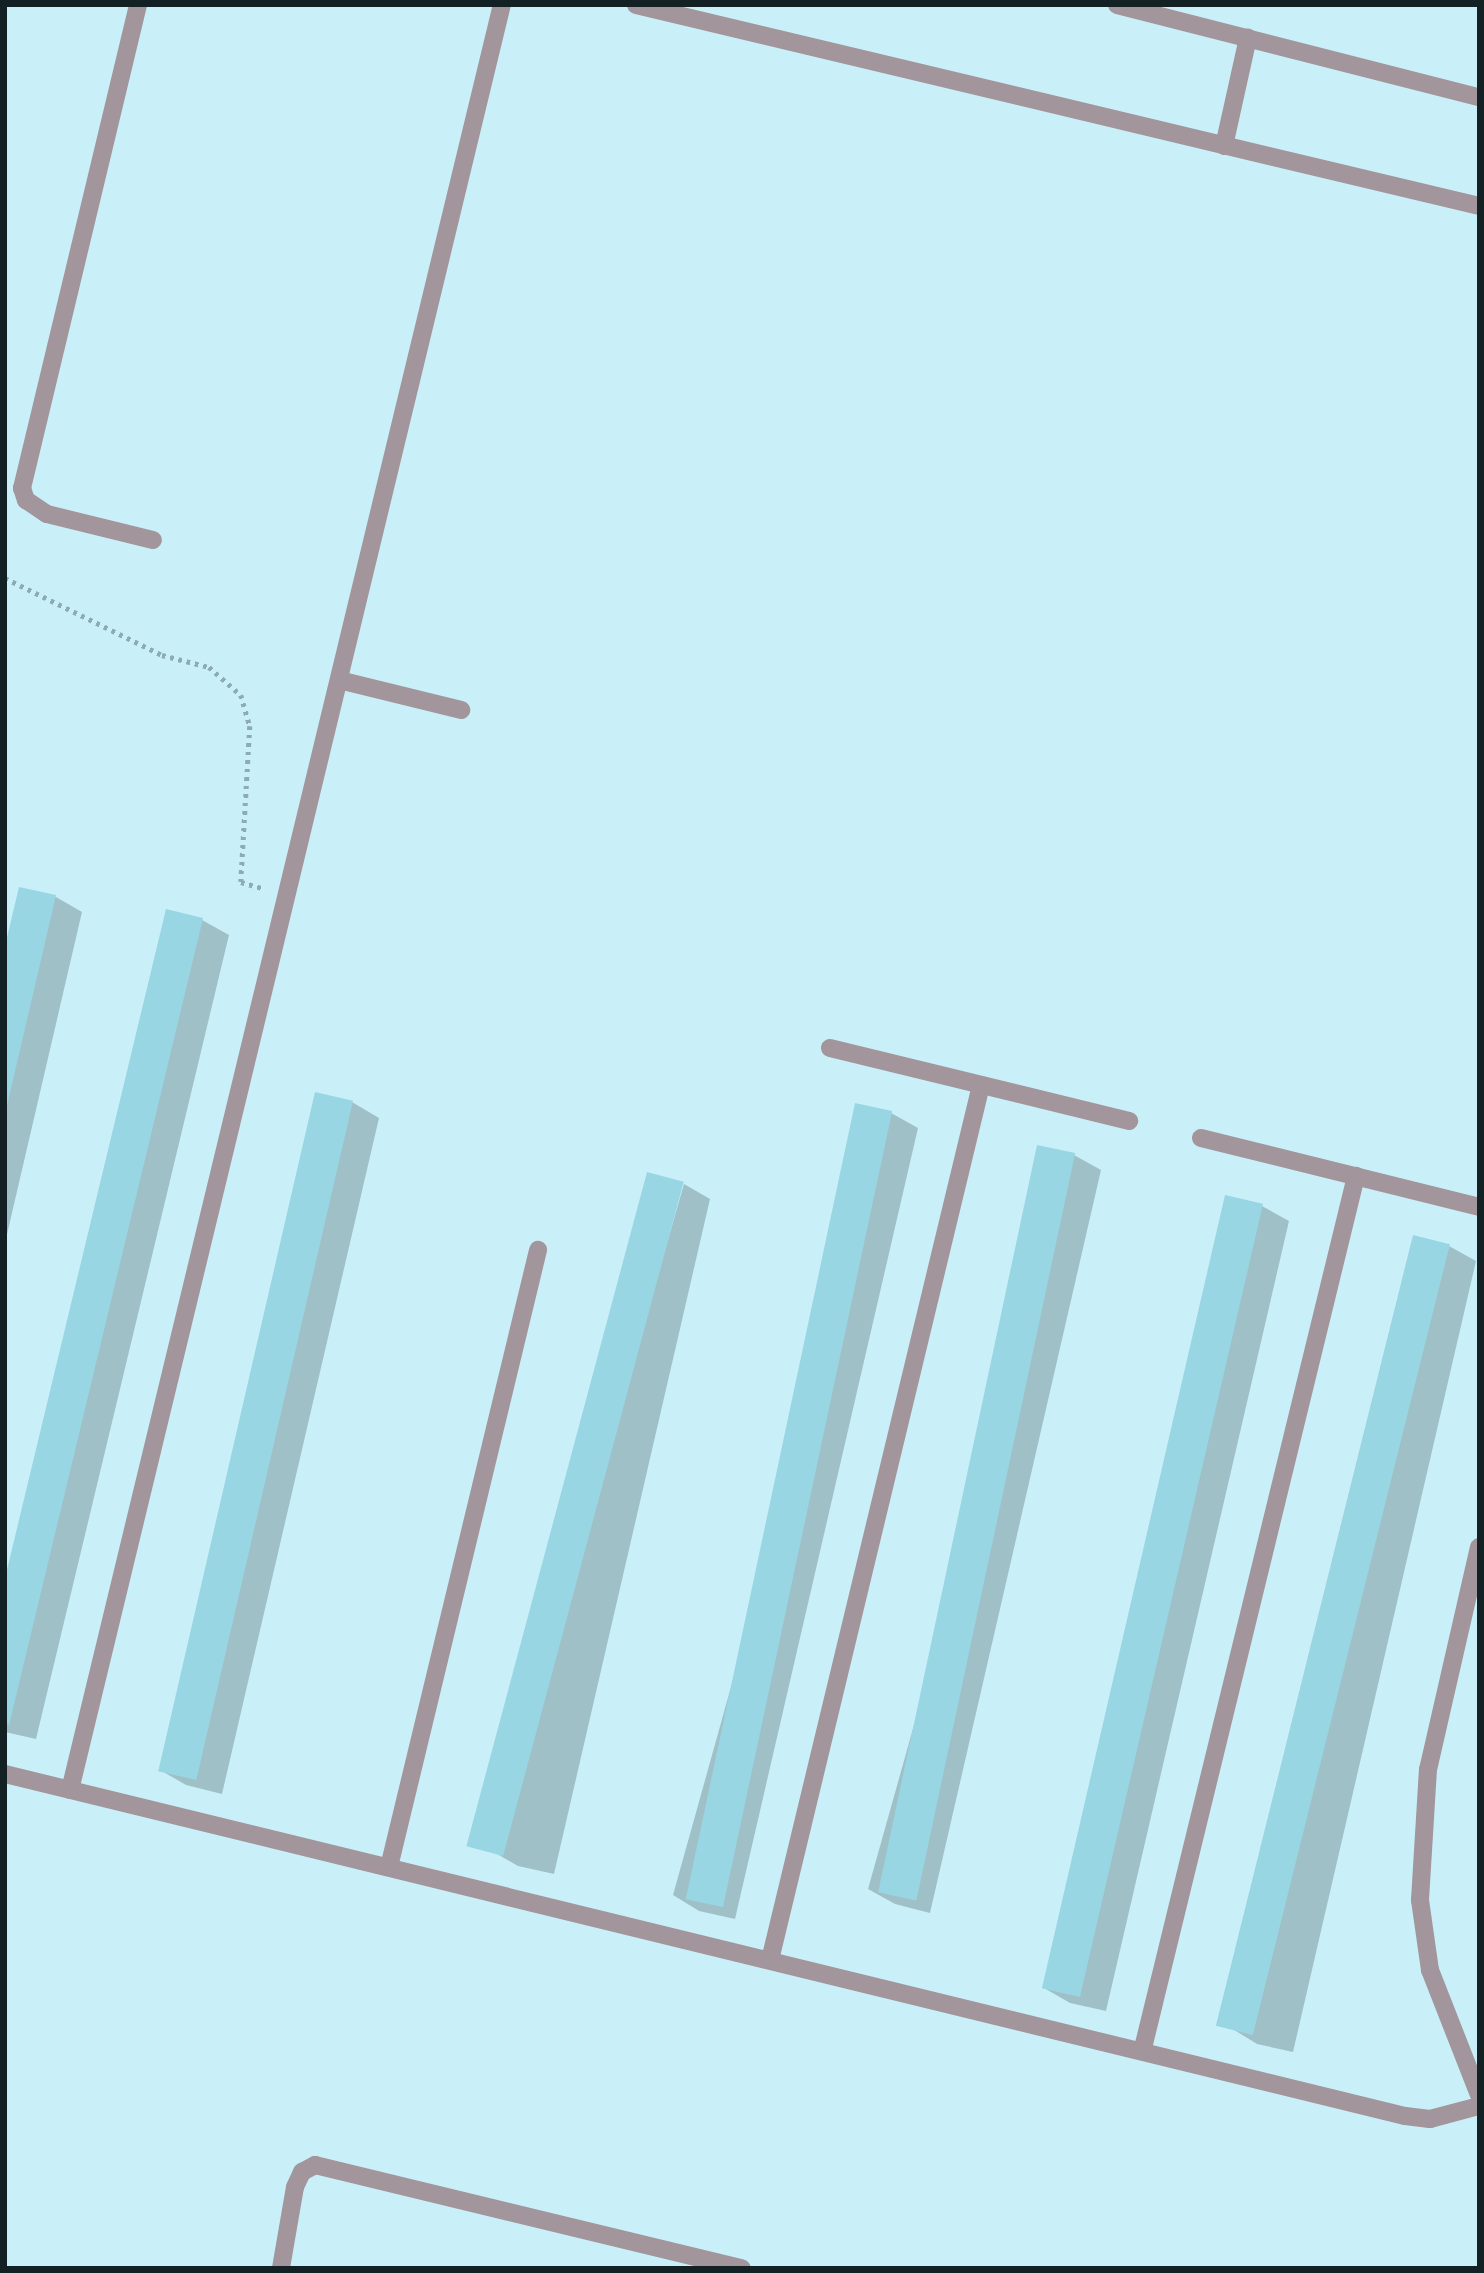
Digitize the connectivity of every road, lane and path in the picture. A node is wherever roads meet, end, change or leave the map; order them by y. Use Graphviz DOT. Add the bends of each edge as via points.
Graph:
graph roads {
  1 [pos="138,5"];
  2 [pos="502,5"];
  3 [pos="636,5"];
  4 [pos="1117,5"];
  5 [pos="702,13"];
  6 [pos="1248,38"];
  7 [pos="1479,97"];
  8 [pos="1224,146"];
  9 [pos="1479,206"];
  10 [pos="153,540"];
  11 [pos="5,578"];
  12 [pos="339,680"];
  13 [pos="461,709"];
  14 [pos="287,895"];
  15 [pos="830,1048"];
  16 [pos="981,1085"];
  17 [pos="1129,1121"];
  18 [pos="1201,1138"];
  19 [pos="1356,1177"];
  20 [pos="1479,1207"];
  21 [pos="538,1250"];
  22 [pos="1479,1547"];
  23 [pos="5,1774"];
  24 [pos="70,1790"];
  25 [pos="389,1867"];
  26 [pos="770,1960"];
  27 [pos="1143,2048"];
  28 [pos="1479,2095"];
  29 [pos="1479,2106"];
  30 [pos="281,2268"];
  31 [pos="742,2268"];
  1 -- 10 [label="street" via="22,488 26,500 47,514"];
  2 -- 12 [label="street"];
  3 -- 5 [label="street"];
  4 -- 6 [label="street"];
  5 -- 8 [label="street"];
  6 -- 7 [label="street"];
  6 -- 8 [label="street"];
  8 -- 9 [label="street"];
  11 -- 14 [label="path" via="162,655 209,667 241,695 250,726 242,882"];
  12 -- 13 [label="street"];
  12 -- 14 [label="street"];
  14 -- 24 [label="street"];
  15 -- 16 [label="street"];
  16 -- 17 [label="street"];
  16 -- 26 [label="street"];
  18 -- 19 [label="street"];
  19 -- 20 [label="street"];
  19 -- 27 [label="street"];
  21 -- 25 [label="street"];
  22 -- 28 [label="street" via="1428,1769 1420,1899 1430,1970"];
  23 -- 24 [label="street"];
  24 -- 25 [label="street"];
  25 -- 26 [label="street"];
  26 -- 27 [label="street"];
  27 -- 29 [label="street" via="1405,2116 1438,2118"];
  30 -- 31 [label="street" via="295,2187 302,2172 315,2165"];
}
